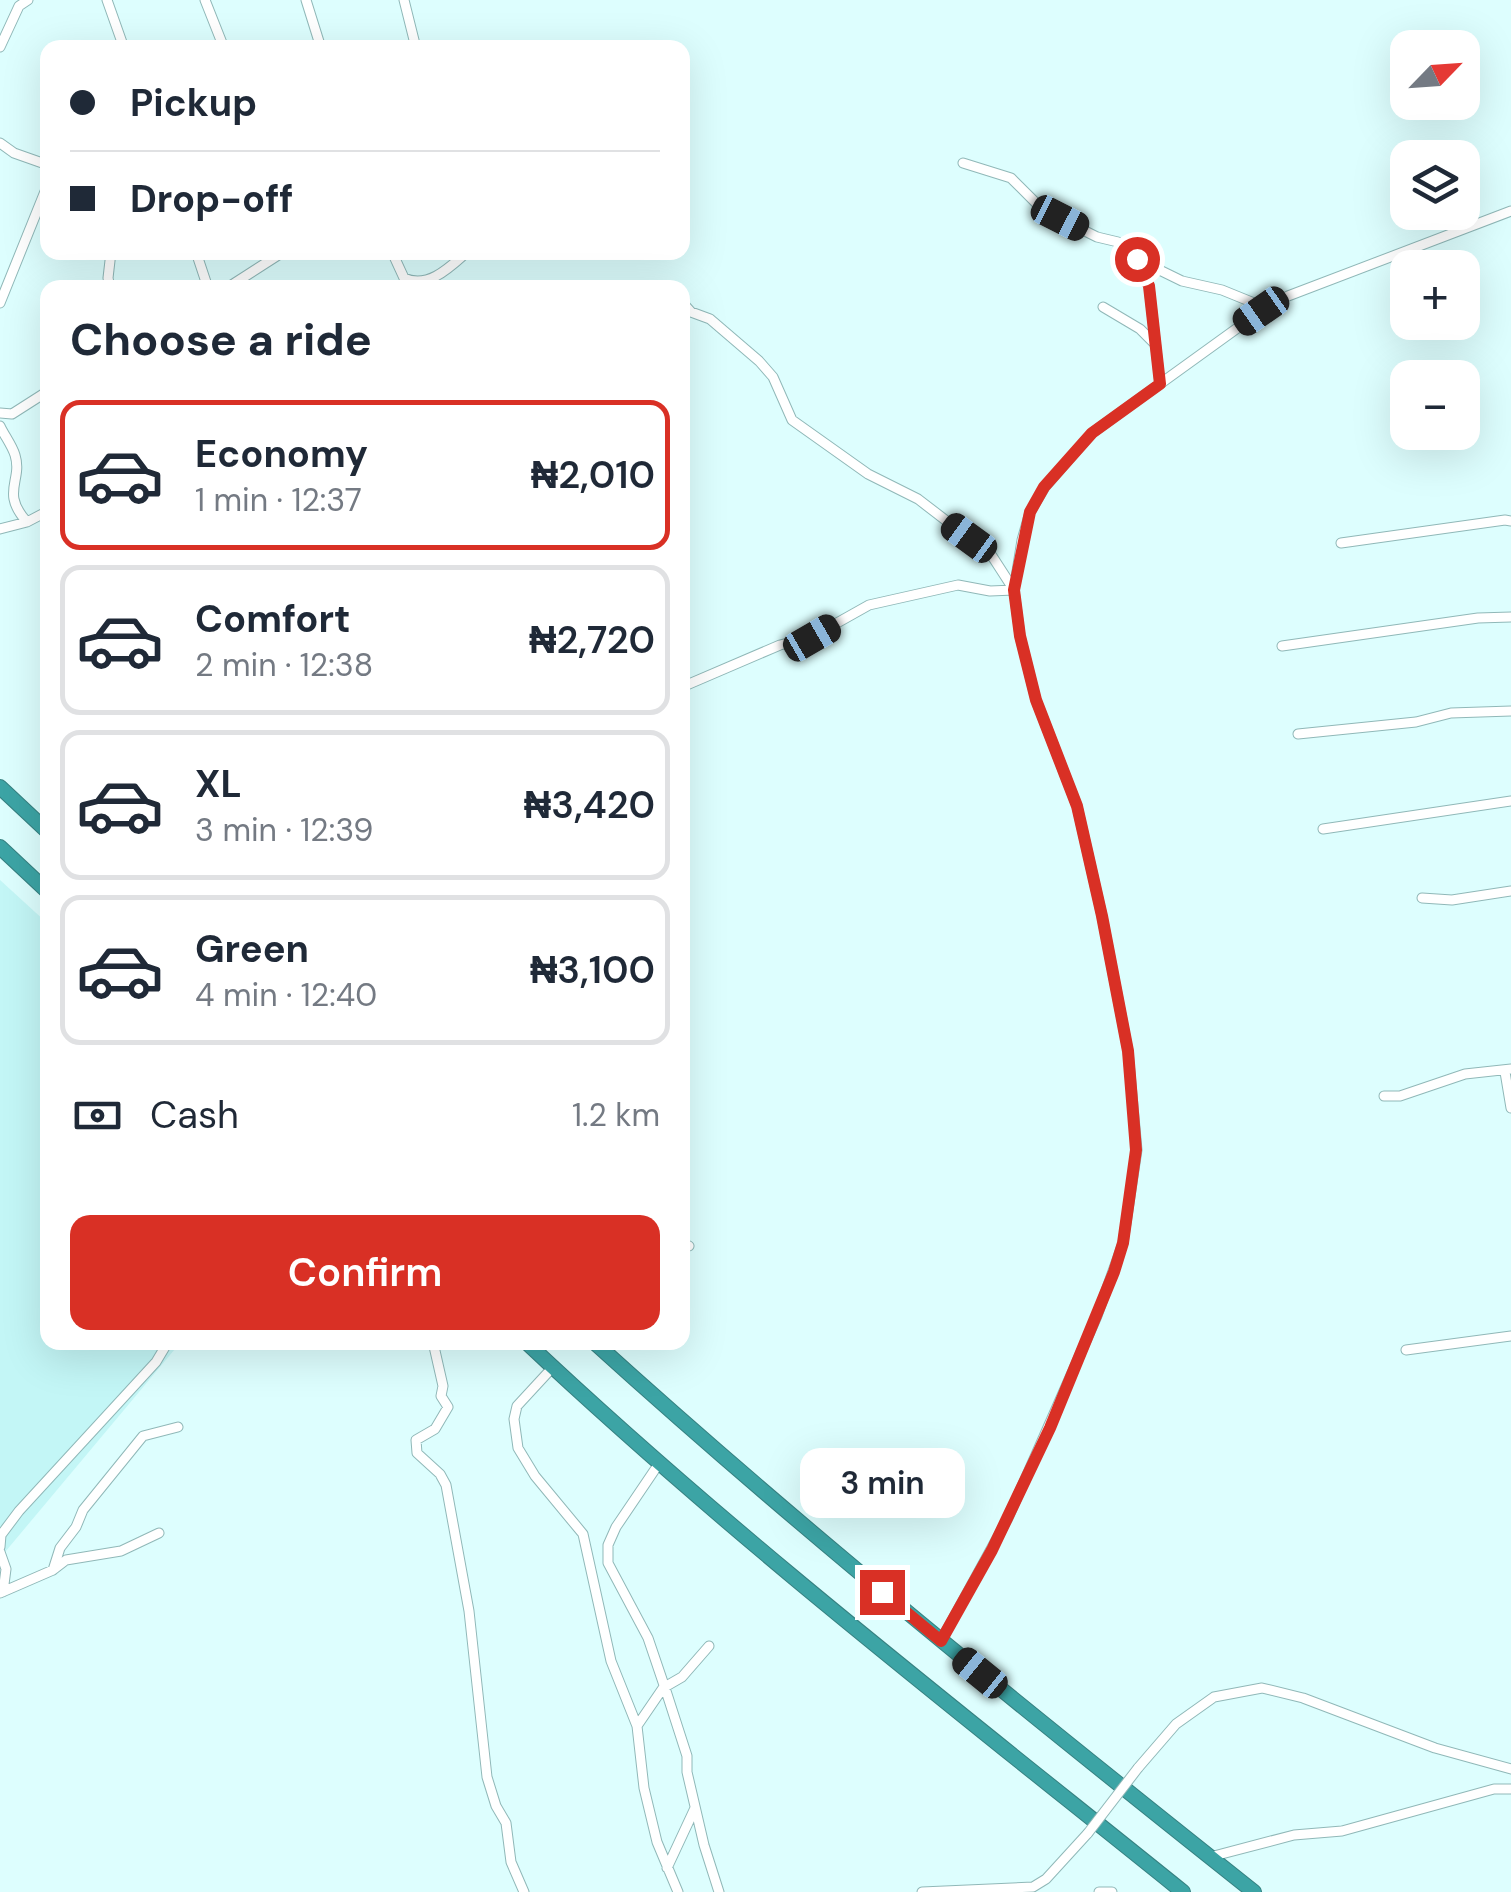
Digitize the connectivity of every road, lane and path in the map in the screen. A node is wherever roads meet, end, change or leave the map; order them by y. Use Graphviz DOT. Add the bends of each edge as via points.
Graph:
graph roads {
  1 [pos="107,0"];
  2 [pos="205,0"];
  3 [pos="306,0"];
  4 [pos="404,0"];
  5 [pos="19,2"];
  6 [pos="121,40"];
  7 [pos="221,40"];
  8 [pos="318,40"];
  9 [pos="414,40"];
  10 [pos="0,47"];
  11 [pos="0,143"];
  12 [pos="40,162"];
  13 [pos="963,163"];
  14 [pos="40,204"];
  15 [pos="1511,211"];
  16 [pos="1137,259"];
  17 [pos="271,260"];
  18 [pos="396,260"];
  19 [pos="456,260"];
  20 [pos="239,280"];
  21 [pos="410,280"];
  22 [pos="427,280"];
  23 [pos="0,303"];
  24 [pos="1102,307"];
  25 [pos="690,310"];
  26 [pos="1261,311"];
  27 [pos="1154,343"];
  28 [pos="1160,384"];
  29 [pos="40,396"];
  30 [pos="1,420"];
  31 [pos="40,515"];
  32 [pos="1511,521"];
  33 [pos="28,522"];
  34 [pos="0,529"];
  35 [pos="1341,543"];
  36 [pos="1014,590"];
  37 [pos="1511,617"];
  38 [pos="1282,646"];
  39 [pos="690,684"];
  40 [pos="1511,710"];
  41 [pos="1298,734"];
  42 [pos="0,787"];
  43 [pos="1511,800"];
  44 [pos="40,824"];
  45 [pos="1323,829"];
  46 [pos="0,847"];
  47 [pos="40,884"];
  48 [pos="1511,891"];
  49 [pos="1422,898"];
  50 [pos="1508,1070"];
  51 [pos="1384,1096"];
  52 [pos="1511,1108"];
  53 [pos="1511,1336"];
  54 [pos="165,1350"];
  55 [pos="435,1350"];
  56 [pos="535,1350"];
  57 [pos="603,1350"];
  58 [pos="1406,1350"];
  59 [pos="553,1367"];
  60 [pos="178,1428"];
  61 [pos="660,1462"];
  62 [pos="159,1533"];
  63 [pos="0,1550"];
  64 [pos="52,1570"];
  65 [pos="1,1592"];
  66 [pos="941,1641"];
  67 [pos="709,1646"];
  68 [pos="664,1687"];
  69 [pos="637,1726"];
  70 [pos="1511,1769"];
  71 [pos="1511,1789"];
  72 [pos="696,1805"];
  73 [pos="1210,1857"];
  74 [pos="667,1868"];
  75 [pos="670,1886"];
  76 [pos="524,1892"];
  77 [pos="678,1892"];
  78 [pos="719,1892"];
  79 [pos="922,1892"];
  80 [pos="1100,1892"];
  81 [pos="1112,1892"];
  82 [pos="1183,1892"];
  83 [pos="1254,1892"];
  1 -- 6 [label="street"];
  2 -- 7 [label="street"];
  3 -- 8 [label="street"];
  4 -- 9 [label="street"];
  5 -- 10 [label="street"];
  11 -- 12 [label="street"];
  13 -- 16 [label="street" via="1011,178 1043,210 1118,242"];
  14 -- 23 [label="street"];
  15 -- 26 [label="street"];
  16 -- 26 [label="street"];
  16 -- 27 [label="street" via="1149,286"];
  17 -- 20 [label="street"];
  18 -- 21 [label="street"];
  19 -- 22 [label="street"];
  24 -- 27 [label="street"];
  25 -- 36 [label="street" via="759,361 792,420 859,468 918,499 992,556"];
  26 -- 28 [label="street"];
  27 -- 28 [label="street"];
  28 -- 36 [label="street" via="1092,433 1044,487 1030,512"];
  29 -- 30 [label="street"];
  30 -- 33 [label="street" via="16,458 10,496"];
  31 -- 33 [label="street"];
  32 -- 35 [label="street"];
  33 -- 34 [label="street"];
  36 -- 39 [label="street" via="958,585 869,605 812,638"];
  36 -- 66 [label="street" via="1036,700 1077,806 1102,916 1128,1051 1136,1150 1123,1243 1109,1286 1008,1518"];
  37 -- 38 [label="street"];
  40 -- 41 [label="street"];
  42 -- 44 [label="highway"];
  43 -- 45 [label="street"];
  46 -- 47 [label="highway"];
  48 -- 49 [label="street"];
  50 -- 51 [label="street"];
  50 -- 52 [label="street"];
  53 -- 58 [label="street"];
  54 -- 63 [label="street" via="20,1511 2,1535"];
  55 -- 76 [label="street" via="448,1408 435,1429 416,1440 417,1453 446,1485 487,1777"];
  56 -- 59 [label="highway"];
  57 -- 66 [label="highway"];
  59 -- 61 [label="highway"];
  59 -- 69 [label="street" via="517,1406 518,1448 583,1534 611,1661"];
  60 -- 64 [label="street" via="143,1436 84,1510"];
  61 -- 68 [label="street" via="616,1527 608,1563 648,1638"];
  61 -- 82 [label="highway"];
  62 -- 64 [label="street"];
  63 -- 65 [label="street" via="6,1568"];
  64 -- 65 [label="street"];
  66 -- 73 [label="highway"];
  67 -- 68 [label="street"];
  68 -- 69 [label="street"];
  68 -- 72 [label="street"];
  69 -- 74 [label="street" via="644,1788"];
  70 -- 79 [label="street, bridge" via="1262,1688 1214,1697 1176,1724 1046,1879 1032,1888"];
  71 -- 73 [label="street"];
  72 -- 74 [label="street"];
  72 -- 78 [label="street"];
  73 -- 83 [label="highway"];
  74 -- 75 [label="street"];
  75 -- 77 [label="street"];
  80 -- 81 [label="street"];
}
